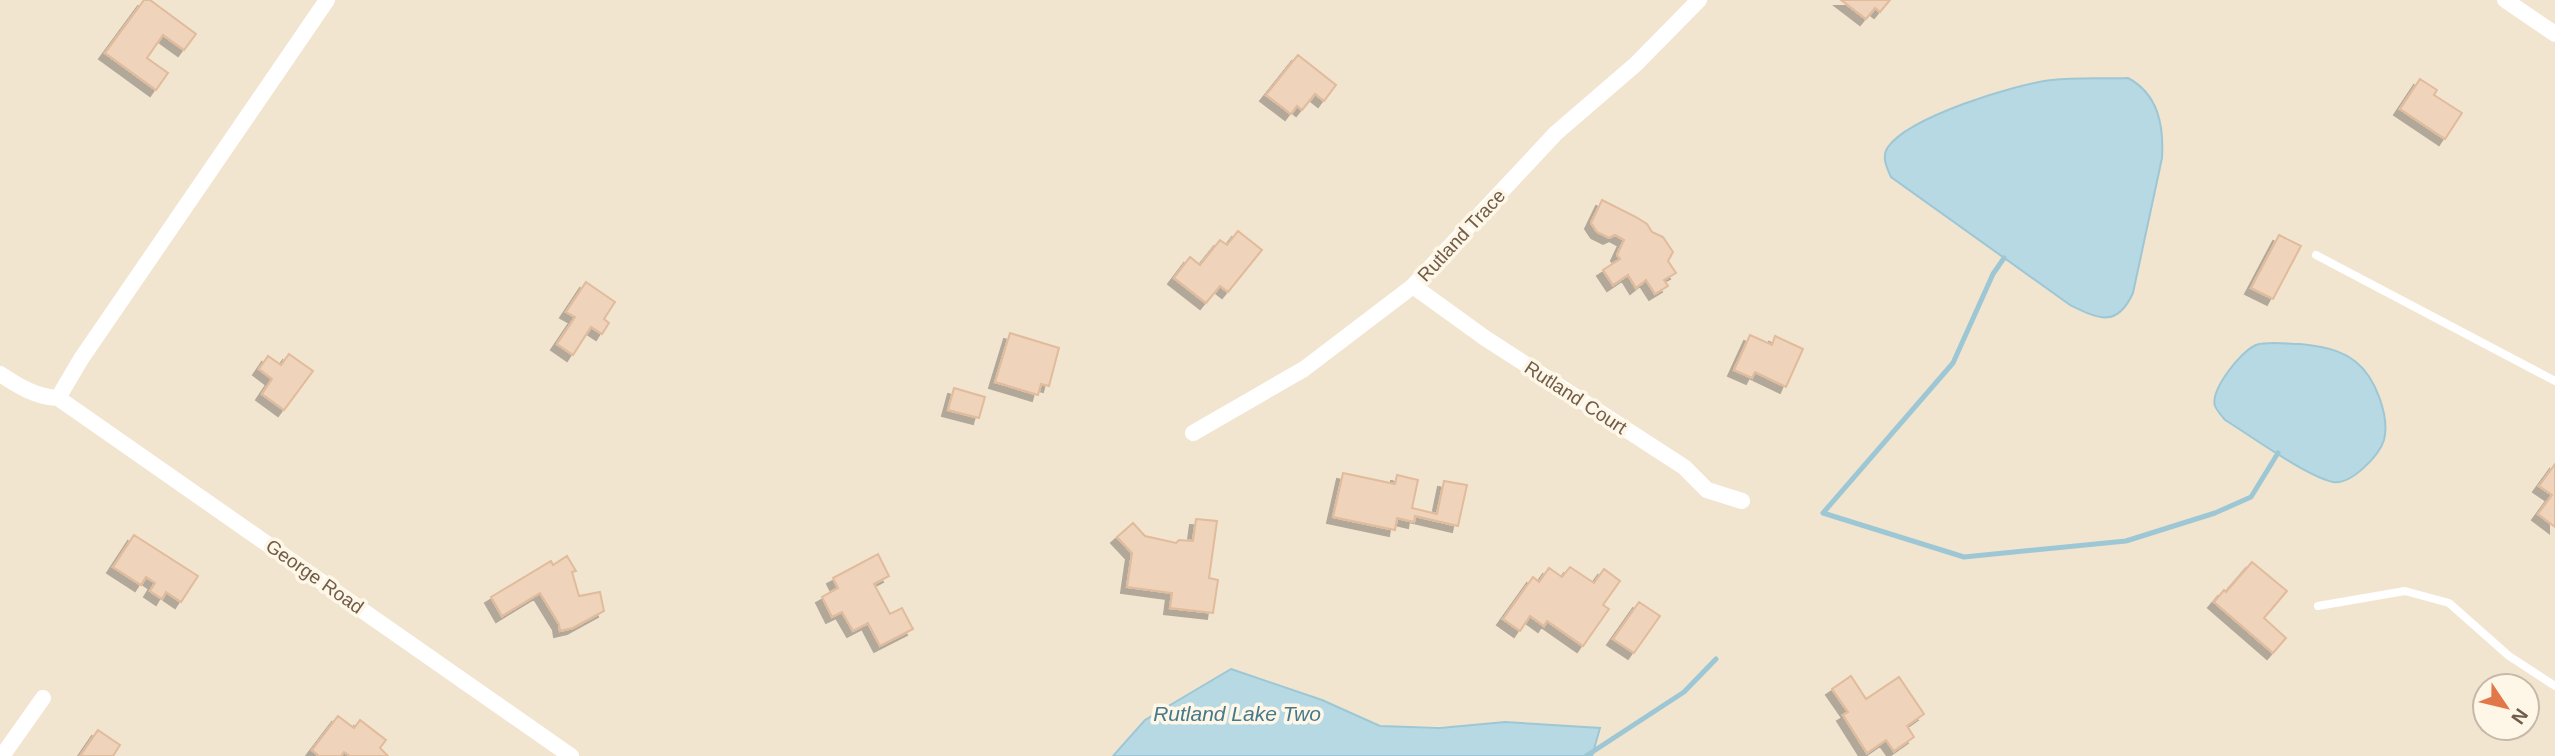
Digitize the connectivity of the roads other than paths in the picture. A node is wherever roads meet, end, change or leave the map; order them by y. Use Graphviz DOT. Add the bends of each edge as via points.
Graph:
graph roads {
  1 [pos="327,0"];
  2 [pos="1699,0"];
  3 [pos="2505,0"];
  4 [pos="2555,34"];
  5 [pos="2316,255"];
  6 [pos="1413,286"];
  7 [pos="0,374"];
  8 [pos="2555,381"];
  9 [pos="58,398"];
  10 [pos="1194,433"];
  11 [pos="1742,501"];
  12 [pos="2318,606"];
  13 [pos="2555,686"];
  14 [pos="43,698"];
  15 [pos="2,756"];
  16 [pos="571,756"];
  1 -- 9 [label="street"];
  2 -- 6 [label="street, Rutland Trace" via="1636,64 1556,133"];
  3 -- 4 [label="street"];
  5 -- 8 [label="lane"];
  6 -- 10 [label="street, Rutland Trace" via="1304,369"];
  6 -- 11 [label="street, Rutland Court" via="1684,467 1707,489"];
  7 -- 9 [label="street, George Road" via="43,397"];
  9 -- 16 [label="street, George Road"];
  12 -- 13 [label="lane" via="2405,591 2449,603 2509,656"];
  14 -- 15 [label="street"];
}
